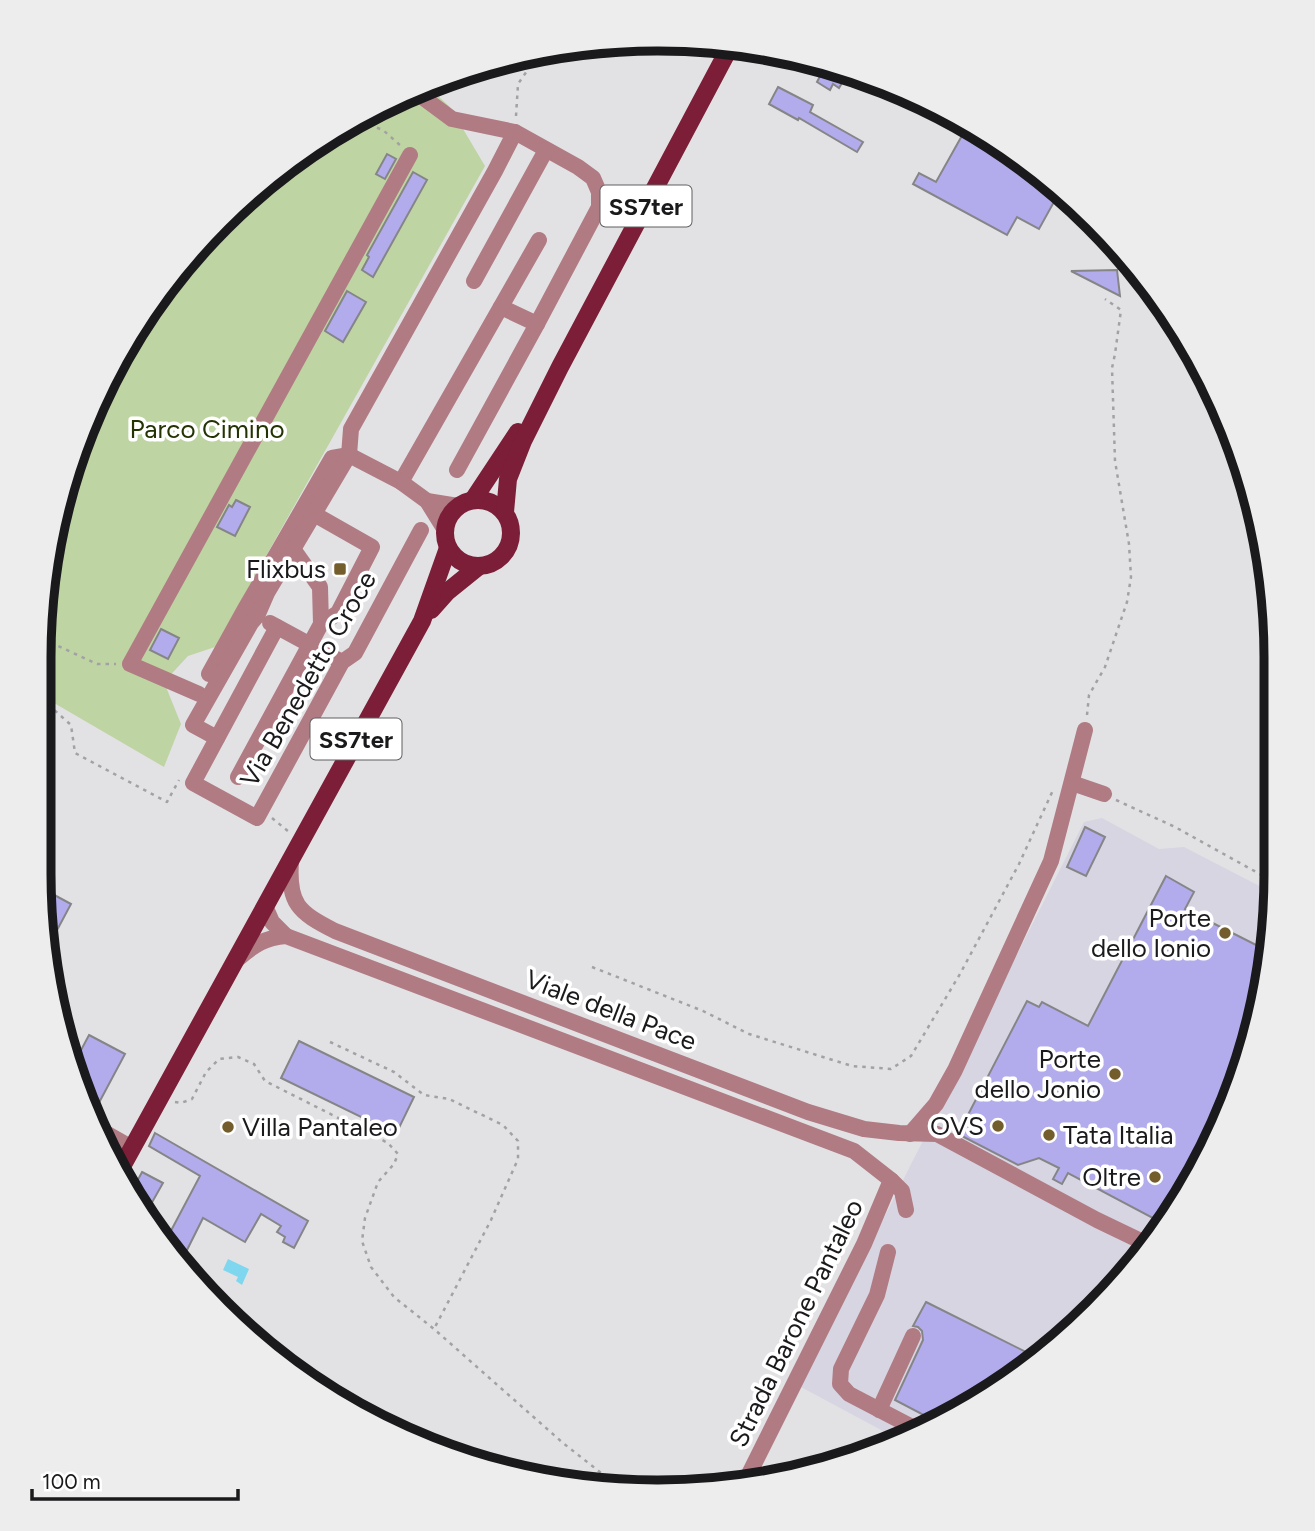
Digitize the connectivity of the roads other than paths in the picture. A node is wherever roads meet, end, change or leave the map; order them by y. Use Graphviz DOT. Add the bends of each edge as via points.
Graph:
graph roads {
  1 [pos="726,55"];
  2 [pos="424,97"];
  3 [pos="515,132"];
  4 [pos="546,150"];
  5 [pos="410,155"];
  6 [pos="539,240"];
  7 [pos="474,281"];
  8 [pos="501,307"];
  9 [pos="537,324"];
  10 [pos="560,367"];
  11 [pos="349,455"];
  12 [pos="457,470"];
  13 [pos="401,482"];
  14 [pos="427,501"];
  15 [pos="466,503"];
  16 [pos="505,512"];
  17 [pos="314,514"];
  18 [pos="421,530"];
  19 [pos="447,539"];
  20 [pos="293,549"];
  21 [pos="478,567"];
  22 [pos="257,616"];
  23 [pos="422,621"];
  24 [pos="321,624"];
  25 [pos="277,627"];
  26 [pos="311,645"];
  27 [pos="342,662"];
  28 [pos="199,694"];
  29 [pos="194,725"];
  30 [pos="1086,730"];
  31 [pos="217,738"];
  32 [pos="238,777"];
  33 [pos="1063,784"];
  34 [pos="1104,794"];
  35 [pos="291,858"];
  36 [pos="265,906"];
  37 [pos="286,936"];
  38 [pos="234,962"];
  39 [pos="910,1134"];
  40 [pos="110,1136"];
  41 [pos="132,1148"];
  42 [pos="124,1163"];
  43 [pos="891,1180"];
  44 [pos="906,1210"];
  45 [pos="1140,1241"];
  46 [pos="888,1252"];
  47 [pos="913,1336"];
  48 [pos="879,1409"];
  49 [pos="909,1425"];
  50 [pos="749,1473"];
  1 -- 10 [label="main road, SS7ter"];
  2 -- 3 [label="street" via="452,119"];
  3 -- 4 [label="street"];
  3 -- 11 [label="street" via="351,429"];
  4 -- 7 [label="street"];
  4 -- 9 [label="street" via="593,178 599,192 598,207"];
  5 -- 28 [label="street" via="130,664"];
  6 -- 8 [label="street"];
  8 -- 9 [label="street"];
  8 -- 13 [label="street"];
  9 -- 12 [label="street"];
  10 -- 15 [label="main road"];
  10 -- 16 [label="main road" via="508,479"];
  11 -- 13 [label="street"];
  11 -- 17 [label="street"];
  11 -- 28 [label="street" via="332,458"];
  13 -- 14 [label="street"];
  14 -- 15 [label="street"];
  14 -- 19 [label="street"];
  15 -- 16 [label="main road" via="482,499"];
  15 -- 19 [label="main road" via="451,513"];
  16 -- 21 [label="main road" via="512,532 506,553"];
  17 -- 20 [label="street"];
  17 -- 24 [label="street" via="372,547 338,613"];
  18 -- 27 [label="street, Via Benedetto Croce" via="355,653"];
  19 -- 21 [label="main road" via="460,561"];
  19 -- 23 [label="main road"];
  20 -- 22 [label="street"];
  20 -- 24 [label="street" via="320,587"];
  21 -- 23 [label="main road"];
  22 -- 25 [label="street"];
  22 -- 29 [label="street"];
  23 -- 35 [label="main road, SS7ter"];
  24 -- 26 [label="street"];
  25 -- 26 [label="street"];
  25 -- 31 [label="street, Via Benedetto Croce"];
  26 -- 27 [label="street"];
  26 -- 32 [label="street"];
  27 -- 31 [label="street, Via Benedetto Croce" via="257,818 193,783"];
  28 -- 29 [label="street" via="185,720"];
  29 -- 31 [label="street"];
  30 -- 33 [label="street"];
  33 -- 34 [label="street"];
  33 -- 39 [label="street" via="1051,861 966,1046 936,1104"];
  35 -- 36 [label="main road, SS7ter"];
  35 -- 39 [label="street, Viale della Pace" via="293,898 301,910 335,930 808,1112 864,1129"];
  36 -- 37 [label="street"];
  36 -- 38 [label="main road, SS7ter"];
  37 -- 38 [label="street" via="262,941"];
  37 -- 43 [label="street, Viale della Pace" via="855,1151"];
  38 -- 41 [label="main road, SS7ter"];
  39 -- 45 [label="street, Viale della Pace" via="937,1134"];
  40 -- 41 [label="street"];
  41 -- 42 [label="main road, SS7ter"];
  43 -- 44 [label="street, Viale della Pace" via="902,1191"];
  43 -- 50 [label="street, Strada Barone Pantaleo" via="864,1244"];
  46 -- 48 [label="street" via="877,1295 841,1369 840,1384 849,1394"];
  47 -- 48 [label="street"];
  48 -- 49 [label="street"];
}
